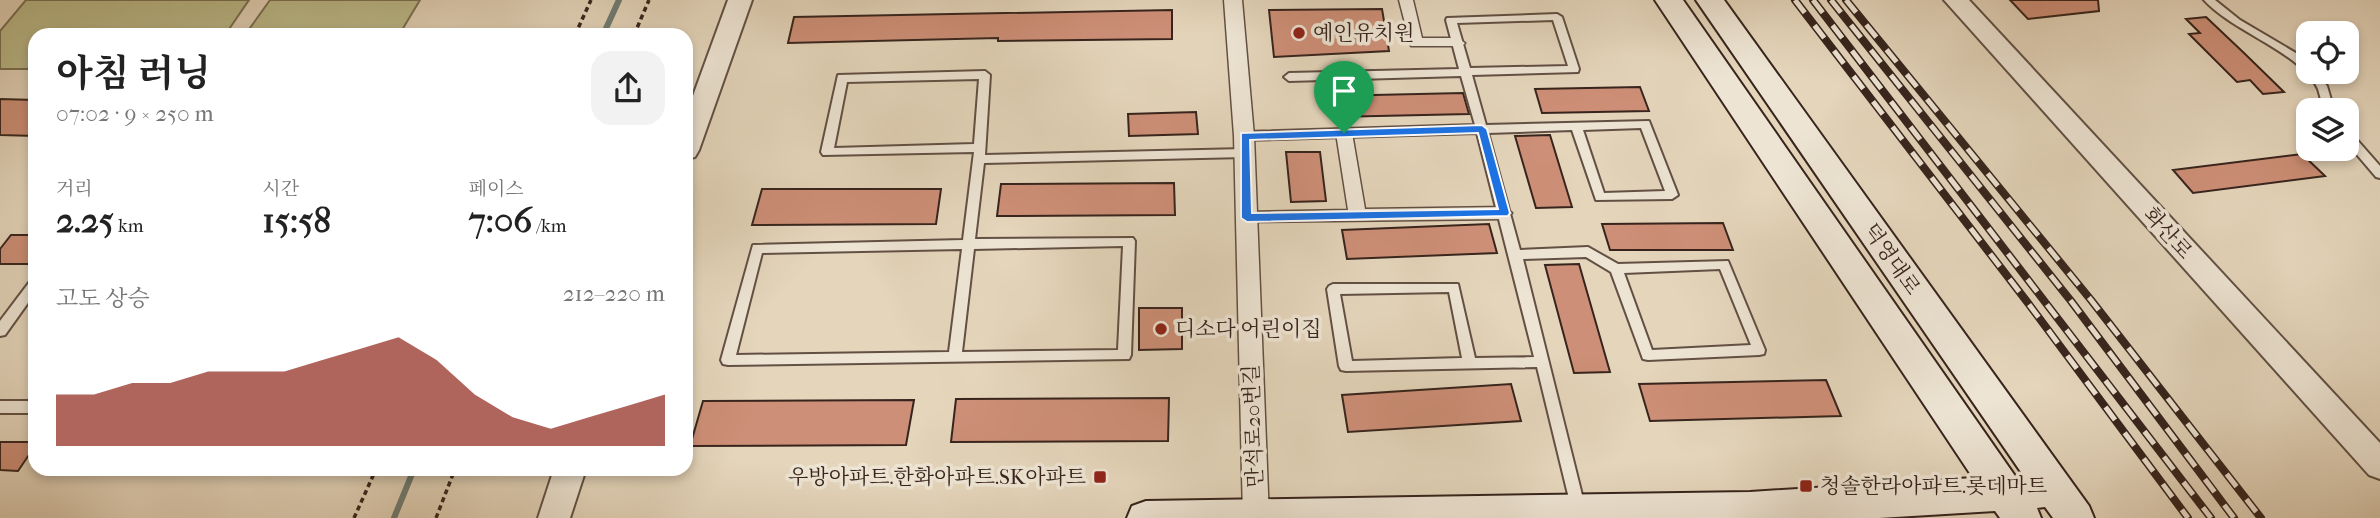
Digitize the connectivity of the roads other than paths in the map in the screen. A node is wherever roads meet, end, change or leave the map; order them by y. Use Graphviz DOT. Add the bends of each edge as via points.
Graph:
graph roads {
  1 [pos="740,0"];
  2 [pos="1233,0"];
  3 [pos="1406,0"];
  4 [pos="1669,0"];
  5 [pos="1710,0"];
  6 [pos="1956,0"];
  7 [pos="2209,0"];
  8 [pos="1457,43"];
  9 [pos="2296,58"];
  10 [pos="1465,72"];
  11 [pos="1289,77"];
  12 [pos="1576,126"];
  13 [pos="1482,129"];
  14 [pos="693,131"];
  15 [pos="1344,133"];
  16 [pos="1245,144"];
  17 [pos="2359,149"];
  18 [pos="979,153"];
  19 [pos="2380,174"];
  20 [pos="1504,213"];
  21 [pos="1358,216"];
  22 [pos="1247,218"];
  23 [pos="968,244"];
  24 [pos="1516,255"];
  25 [pos="1616,269"];
  26 [pos="28,293"];
  27 [pos="0,331"];
  28 [pos="955,356"];
  29 [pos="1541,362"];
  30 [pos="1470,364"];
  31 [pos="0,407"];
  32 [pos="28,407"];
  33 [pos="2380,465"];
  34 [pos="568,476"];
  35 [pos="2064,504"];
  36 [pos="2014,506"];
  37 [pos="1579,511"];
  38 [pos="1751,514"];
  39 [pos="554,518"];
  40 [pos="1146,518"];
  41 [pos="1256,518"];
  1 -- 14 [label="street"];
  2 -- 16 [label="street, 만석로20번길"];
  3 -- 8 [label="street" via="1416,43"];
  4 -- 36 [label="main road, 덕영대로"];
  5 -- 35 [label="main road, 덕영대로"];
  6 -- 33 [label="street, 화산로"];
  7 -- 9 [label="lane"];
  8 -- 10 [label="lane"];
  8 -- 10 [label="lane" via="1451,20 1557,17 1574,69"];
  10 -- 11 [label="lane"];
  10 -- 13 [label="lane"];
  12 -- 12 [label="lane" via="1645,124 1672,195 1600,197"];
  12 -- 13 [label="lane"];
  13 -- 15 [label="lane"];
  13 -- 20 [label="lane"];
  15 -- 16 [label="lane"];
  15 -- 21 [label="street"];
  16 -- 18 [label="lane"];
  16 -- 22 [label="street, 만석로20번길"];
  17 -- 19 [label="lane"];
  18 -- 18 [label="lane" via="985,75 842,78 827,152"];
  18 -- 23 [label="lane"];
  20 -- 21 [label="street"];
  20 -- 24 [label="lane"];
  21 -- 22 [label="street"];
  22 -- 41 [label="street, 만석로20번길"];
  23 -- 28 [label="lane"];
  23 -- 28 [label="lane" via="1129,241 1124,355"];
  23 -- 28 [label="lane" via="757,248 728,360"];
  24 -- 25 [label="lane" via="1588,252"];
  24 -- 29 [label="lane"];
  25 -- 25 [label="lane" via="1724,264 1759,350 1648,355"];
  26 -- 27 [label="lane"];
  29 -- 30 [label="lane"];
  29 -- 37 [label="lane"];
  30 -- 30 [label="lane" via="1346,366 1333,289 1454,287"];
  31 -- 32 [label="lane"];
  34 -- 39 [label="street"];
  35 -- 36 [label="main road"];
  36 -- 38 [label="main road"];
  37 -- 38 [label="main road"];
  37 -- 41 [label="main road"];
  40 -- 41 [label="main road"];
}
